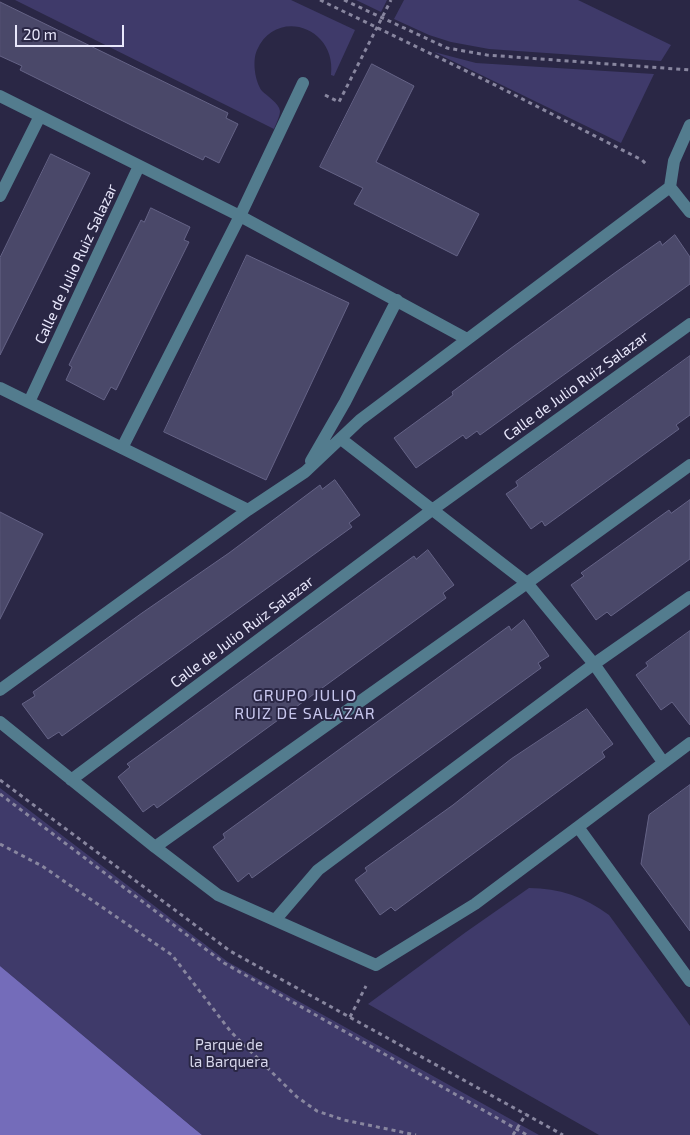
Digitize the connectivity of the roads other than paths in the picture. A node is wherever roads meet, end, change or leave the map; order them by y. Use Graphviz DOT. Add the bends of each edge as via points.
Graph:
graph roads {
  1 [pos="303,84"];
  2 [pos="0,96"];
  3 [pos="40,116"];
  4 [pos="690,125"];
  5 [pos="139,166"];
  6 [pos="670,187"];
  7 [pos="0,196"];
  8 [pos="690,212"];
  9 [pos="240,216"];
  10 [pos="397,300"];
  11 [pos="690,324"];
  12 [pos="467,339"];
  13 [pos="0,388"];
  14 [pos="29,402"];
  15 [pos="341,439"];
  16 [pos="122,448"];
  17 [pos="690,465"];
  18 [pos="305,472"];
  19 [pos="248,510"];
  20 [pos="432,510"];
  21 [pos="527,583"];
  22 [pos="690,597"];
  23 [pos="594,664"];
  24 [pos="0,690"];
  25 [pos="0,722"];
  26 [pos="690,743"];
  27 [pos="663,762"];
  28 [pos="71,780"];
  29 [pos="578,827"];
  30 [pos="154,847"];
  31 [pos="276,919"];
  32 [pos="690,981"];
  1 -- 9 [label="street"];
  2 -- 3 [label="street"];
  3 -- 5 [label="street"];
  3 -- 7 [label="street"];
  4 -- 6 [label="street" via="674,160"];
  5 -- 9 [label="street"];
  5 -- 14 [label="street, Calle de Julio Ruiz Salazar"];
  6 -- 8 [label="street"];
  6 -- 12 [label="street"];
  9 -- 10 [label="street"];
  9 -- 16 [label="street"];
  10 -- 12 [label="street"];
  10 -- 18 [label="street"];
  11 -- 20 [label="street, Calle de Julio Ruiz Salazar"];
  12 -- 15 [label="street" via="360,420"];
  13 -- 14 [label="street"];
  14 -- 16 [label="street"];
  15 -- 18 [label="street"];
  15 -- 20 [label="street"];
  16 -- 19 [label="street"];
  17 -- 21 [label="street"];
  18 -- 19 [label="street"];
  19 -- 24 [label="street"];
  20 -- 21 [label="street"];
  20 -- 28 [label="street, Calle de Julio Ruiz Salazar"];
  21 -- 23 [label="street"];
  21 -- 30 [label="street"];
  22 -- 23 [label="street"];
  23 -- 27 [label="street"];
  23 -- 31 [label="street" via="318,870"];
  25 -- 28 [label="street"];
  26 -- 27 [label="street"];
  27 -- 29 [label="street"];
  28 -- 30 [label="street"];
  29 -- 31 [label="street" via="476,904 376,965"];
  29 -- 32 [label="street"];
  30 -- 31 [label="street" via="218,895"];
}
